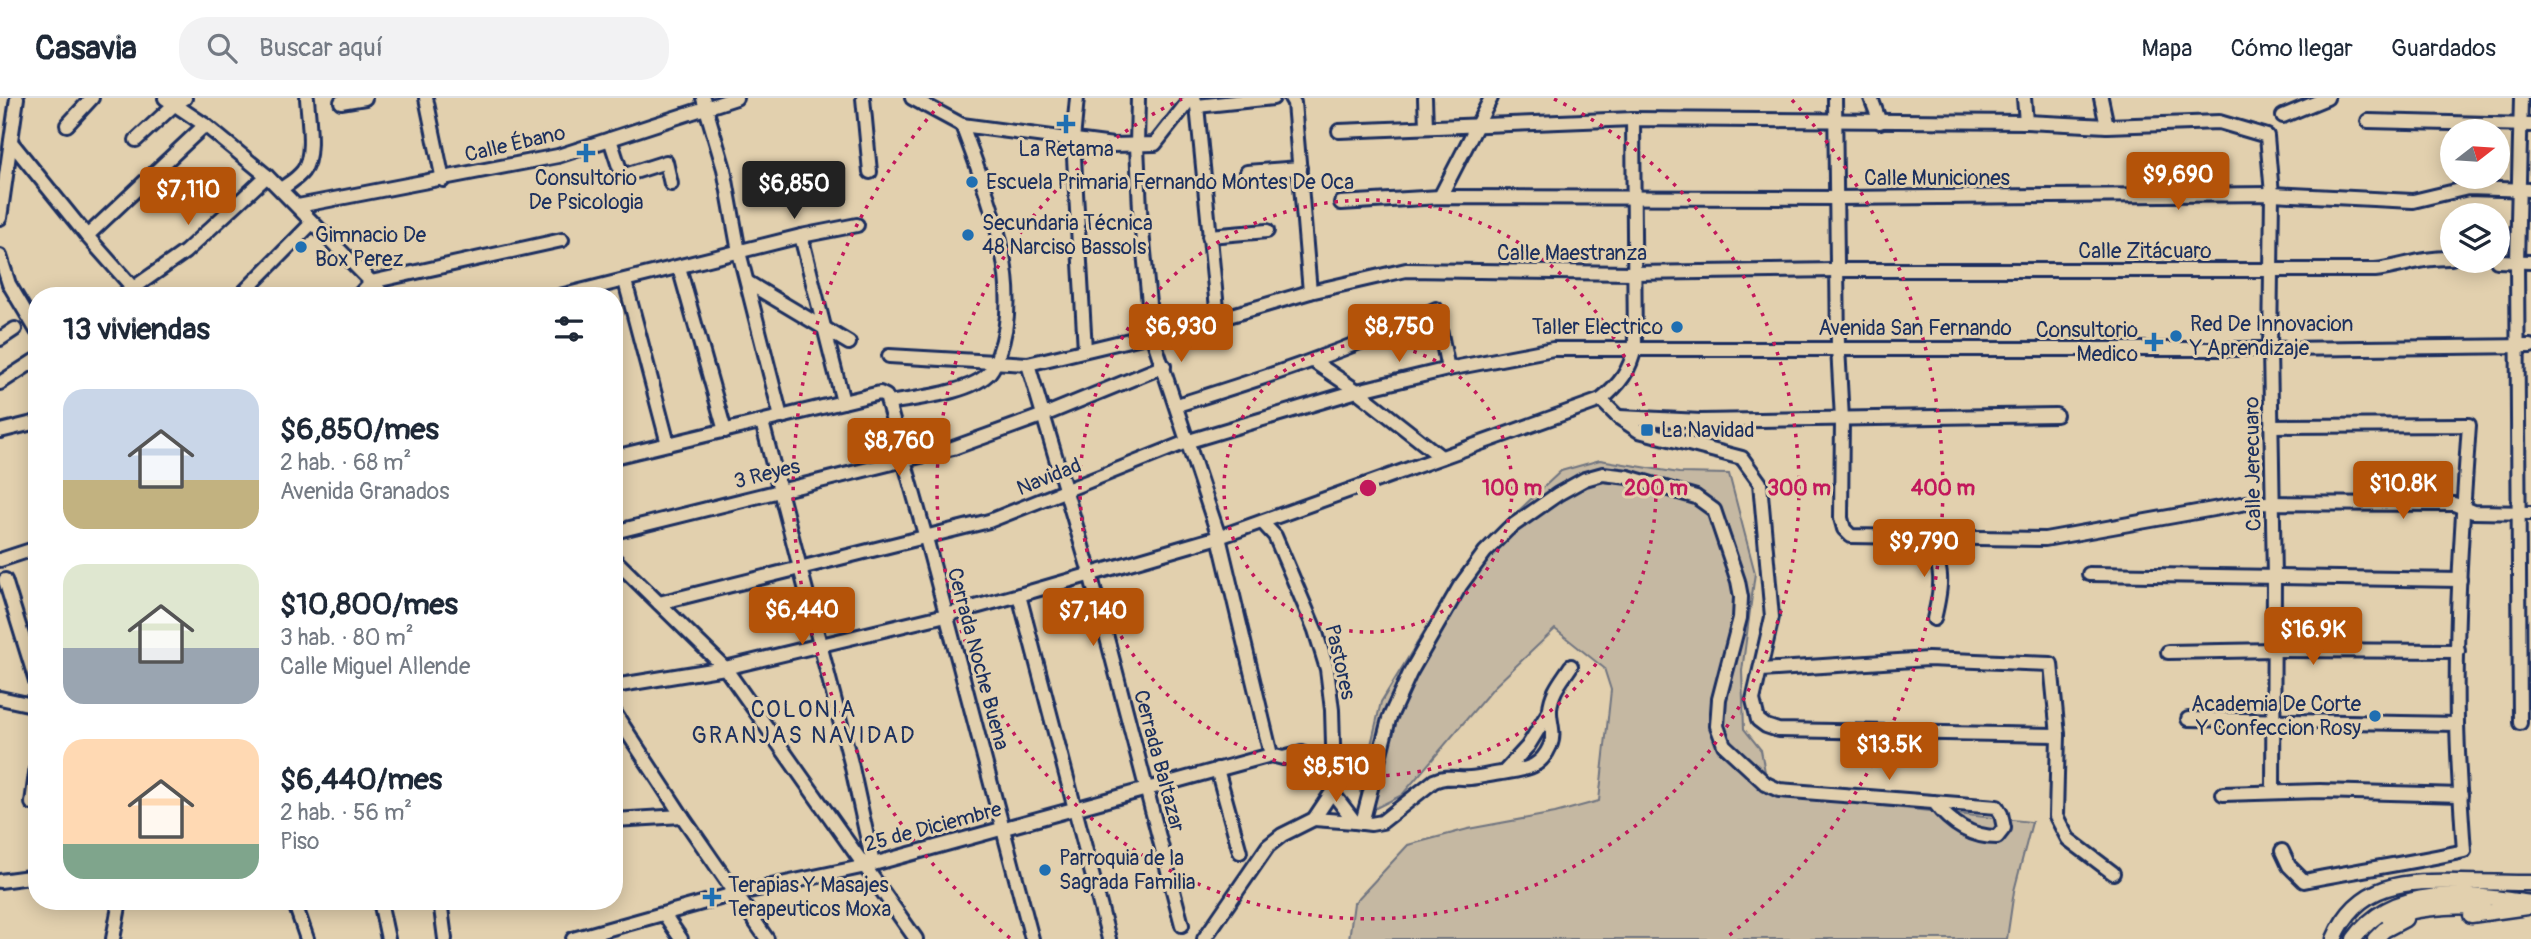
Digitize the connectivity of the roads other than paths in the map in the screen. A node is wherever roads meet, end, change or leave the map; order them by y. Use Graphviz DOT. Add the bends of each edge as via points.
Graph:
graph roads {
  1 [pos="17,98"];
  2 [pos="92,98"];
  3 [pos="307,98"];
  4 [pos="365,98"];
  5 [pos="426,98"];
  6 [pos="736,98"];
  7 [pos="863,98"];
  8 [pos="912,98"];
  9 [pos="1077,98"];
  10 [pos="1138,98"];
  11 [pos="1273,98"];
  12 [pos="1291,98"];
  13 [pos="1425,98"];
  14 [pos="1491,98"];
  15 [pos="1835,98"];
  16 [pos="1871,98"];
  17 [pos="2024,98"];
  18 [pos="2101,98"];
  19 [pos="2326,98"];
  20 [pos="2521,98"];
  21 [pos="175,100"];
  22 [pos="1194,101"];
  23 [pos="341,102"];
  24 [pos="927,102"];
  25 [pos="705,103"];
  26 [pos="2283,116"];
  27 [pos="1633,119"];
  28 [pos="2368,121"];
  29 [pos="1836,122"];
  30 [pos="1880,122"];
  31 [pos="2025,122"];
  32 [pos="1478,124"];
  33 [pos="67,125"];
  34 [pos="205,125"];
  35 [pos="962,125"];
  36 [pos="2525,125"];
  37 [pos="2107,126"];
  38 [pos="1426,127"];
  39 [pos="1339,131"];
  40 [pos="610,139"];
  41 [pos="136,140"];
  42 [pos="1073,140"];
  43 [pos="11,142"];
  44 [pos="1136,146"];
  45 [pos="4,158"];
  46 [pos="1300,168"];
  47 [pos="870,172"];
  48 [pos="1247,172"];
  49 [pos="267,176"];
  50 [pos="443,180"];
  51 [pos="671,184"];
  52 [pos="2525,189"];
  53 [pos="281,190"];
  54 [pos="2272,194"];
  55 [pos="1440,197"];
  56 [pos="1632,197"];
  57 [pos="1836,198"];
  58 [pos="1341,203"];
  59 [pos="298,206"];
  60 [pos="0,218"];
  61 [pos="312,223"];
  62 [pos="857,225"];
  63 [pos="1267,231"];
  64 [pos="87,236"];
  65 [pos="801,236"];
  66 [pos="1209,236"];
  67 [pos="562,240"];
  68 [pos="739,252"];
  69 [pos="0,256"];
  70 [pos="2440,257"];
  71 [pos="2510,262"];
  72 [pos="2517,262"];
  73 [pos="2531,262"];
  74 [pos="679,267"];
  75 [pos="1836,270"];
  76 [pos="2272,271"];
  77 [pos="1633,273"];
  78 [pos="625,281"];
  79 [pos="371,282"];
  80 [pos="747,282"];
  81 [pos="124,287"];
  82 [pos="135,287"];
  83 [pos="249,287"];
  84 [pos="366,287"];
  85 [pos="376,287"];
  86 [pos="599,287"];
  87 [pos="1310,292"];
  88 [pos="28,316"];
  89 [pos="1217,319"];
  90 [pos="824,327"];
  91 [pos="15,329"];
  92 [pos="1152,335"];
  93 [pos="0,340"];
  94 [pos="849,343"];
  95 [pos="2525,346"];
  96 [pos="1635,347"];
  97 [pos="1838,347"];
  98 [pos="2270,349"];
  99 [pos="1085,350"];
  100 [pos="889,356"];
  101 [pos="996,361"];
  102 [pos="1313,361"];
  103 [pos="1028,364"];
  104 [pos="28,365"];
  105 [pos="1164,366"];
  106 [pos="1448,369"];
  107 [pos="0,382"];
  108 [pos="1357,391"];
  109 [pos="884,398"];
  110 [pos="1601,400"];
  111 [pos="843,402"];
  112 [pos="1177,405"];
  113 [pos="1044,415"];
  114 [pos="2056,415"];
  115 [pos="781,417"];
  116 [pos="1618,417"];
  117 [pos="1842,419"];
  118 [pos="762,422"];
  119 [pos="28,424"];
  120 [pos="2271,426"];
  121 [pos="0,431"];
  122 [pos="725,431"];
  123 [pos="1189,441"];
  124 [pos="668,444"];
  125 [pos="623,455"];
  126 [pos="1441,457"];
  127 [pos="904,460"];
  128 [pos="781,491"];
  129 [pos="1067,491"];
  130 [pos="2273,503"];
  131 [pos="2463,506"];
  132 [pos="2525,513"];
  133 [pos="1262,522"];
  134 [pos="623,530"];
  135 [pos="1219,537"];
  136 [pos="1929,537"];
  137 [pos="926,538"];
  138 [pos="28,551"];
  139 [pos="0,560"];
  140 [pos="623,568"];
  141 [pos="800,569"];
  142 [pos="1090,573"];
  143 [pos="2089,574"];
  144 [pos="2274,578"];
  145 [pos="5,580"];
  146 [pos="2460,580"];
  147 [pos="1018,595"];
  148 [pos="659,603"];
  149 [pos="946,615"];
  150 [pos="1934,619"];
  151 [pos="819,645"];
  152 [pos="2274,650"];
  153 [pos="2458,651"];
  154 [pos="2168,652"];
  155 [pos="28,655"];
  156 [pos="1572,666"];
  157 [pos="724,668"];
  158 [pos="1761,670"];
  159 [pos="623,685"];
  160 [pos="0,698"];
  161 [pos="28,704"];
  162 [pos="1550,710"];
  163 [pos="2188,719"];
  164 [pos="2274,721"];
  165 [pos="2520,723"];
  166 [pos="2457,724"];
  167 [pos="623,726"];
  168 [pos="2058,735"];
  169 [pos="1302,753"];
  170 [pos="1271,755"];
  171 [pos="1217,769"];
  172 [pos="1504,772"];
  173 [pos="1146,789"];
  174 [pos="1332,792"];
  175 [pos="2273,792"];
  176 [pos="2223,794"];
  177 [pos="2461,795"];
  178 [pos="1934,802"];
  179 [pos="1076,808"];
  180 [pos="682,816"];
  181 [pos="623,819"];
  182 [pos="1314,819"];
  183 [pos="1358,822"];
  184 [pos="1002,828"];
  185 [pos="2282,851"];
  186 [pos="1240,852"];
  187 [pos="869,865"];
  188 [pos="2113,873"];
  189 [pos="28,877"];
  190 [pos="0,881"];
  191 [pos="2531,883"];
  192 [pos="734,894"];
  193 [pos="2531,904"];
  194 [pos="118,910"];
  195 [pos="297,910"];
  196 [pos="382,910"];
  197 [pos="441,910"];
  198 [pos="664,914"];
  199 [pos="1182,925"];
  200 [pos="113,939"];
  201 [pos="307,939"];
  202 [pos="388,939"];
  203 [pos="445,939"];
  204 [pos="573,939"];
  205 [pos="681,939"];
  206 [pos="766,939"];
  207 [pos="916,939"];
  208 [pos="1032,939"];
  209 [pos="1110,939"];
  210 [pos="1203,939"];
  211 [pos="2334,939"];
  212 [pos="2354,939"];
  213 [pos="2364,939"];
  214 [pos="2375,939"];
  1 -- 43 [label="street"];
  2 -- 33 [label="street"];
  3 -- 53 [label="street" via="308,162 302,174"];
  4 -- 23 [label="street"];
  5 -- 50 [label="street"];
  6 -- 25 [label="street, Calle Ébano"];
  7 -- 47 [label="street"];
  8 -- 24 [label="street"];
  9 -- 42 [label="street"];
  10 -- 44 [label="street"];
  11 -- 22 [label="street"];
  12 -- 46 [label="street"];
  13 -- 38 [label="street"];
  14 -- 32 [label="street"];
  15 -- 29 [label="street"];
  16 -- 30 [label="street"];
  17 -- 31 [label="street"];
  18 -- 37 [label="street"];
  19 -- 26 [label="street"];
  20 -- 36 [label="street"];
  21 -- 34 [label="street"];
  21 -- 41 [label="street"];
  22 -- 44 [label="street" via="1155,144"];
  22 -- 66 [label="street"];
  24 -- 35 [label="street"];
  25 -- 40 [label="street, Calle Ébano"];
  25 -- 68 [label="street" via="724,169"];
  27 -- 29 [label="street"];
  27 -- 32 [label="street"];
  27 -- 56 [label="street"];
  28 -- 36 [label="street"];
  29 -- 30 [label="street"];
  29 -- 57 [label="street"];
  30 -- 31 [label="street"];
  31 -- 37 [label="street"];
  32 -- 38 [label="street"];
  32 -- 55 [label="street"];
  34 -- 49 [label="street"];
  34 -- 64 [label="street"];
  35 -- 42 [label="street"];
  35 -- 101 [label="street" via="987,193 1005,271 1007,321"];
  36 -- 52 [label="street"];
  37 -- 54 [label="street, Calle Jerecuaro" via="2219,122 2267,136"];
  38 -- 39 [label="street"];
  40 -- 50 [label="street, Calle Ébano" via="558,156"];
  40 -- 51 [label="street" via="622,176 666,162"];
  42 -- 44 [label="street"];
  42 -- 99 [label="street"];
  43 -- 45 [label="street"];
  43 -- 64 [label="street"];
  44 -- 92 [label="street"];
  45 -- 60 [label="street"];
  46 -- 48 [label="street"];
  46 -- 87 [label="street"];
  49 -- 53 [label="street"];
  49 -- 82 [label="street" via="185,252"];
  50 -- 59 [label="street, Calle Ébano"];
  52 -- 54 [label="street, Calle Municiones" via="2468,188 2413,201"];
  52 -- 72 [label="street"];
  53 -- 59 [label="street"];
  54 -- 57 [label="street, Calle Municiones"];
  54 -- 76 [label="street, Calle Jerecuaro"];
  55 -- 56 [label="street, Calle Municiones"];
  55 -- 58 [label="street, Calle Municiones"];
  56 -- 57 [label="street, Calle Municiones"];
  56 -- 77 [label="street"];
  57 -- 75 [label="street"];
  59 -- 61 [label="street"];
  61 -- 79 [label="street"];
  61 -- 83 [label="street"];
  62 -- 65 [label="street"];
  63 -- 66 [label="street"];
  64 -- 81 [label="street"];
  65 -- 68 [label="street"];
  65 -- 90 [label="street"];
  66 -- 89 [label="street"];
  67 -- 79 [label="street"];
  68 -- 74 [label="street"];
  68 -- 80 [label="street"];
  69 -- 88 [label="street" via="9,284"];
  70 -- 76 [label="street, Calle Zitácuaro" via="2375,270"];
  71 -- 72 [label="street"];
  72 -- 73 [label="street"];
  72 -- 95 [label="street"];
  74 -- 78 [label="street"];
  74 -- 122 [label="street"];
  75 -- 76 [label="street, Calle Zitácuaro"];
  75 -- 77 [label="street, Calle Maestranza"];
  75 -- 97 [label="street"];
  76 -- 98 [label="street, Calle Jerecuaro"];
  77 -- 87 [label="street, Calle Maestranza" via="1406,270"];
  77 -- 96 [label="street"];
  78 -- 86 [label="street"];
  78 -- 124 [label="street"];
  79 -- 84 [label="street"];
  79 -- 85 [label="street"];
  80 -- 90 [label="street"];
  80 -- 115 [label="street"];
  87 -- 89 [label="street, Calle Maestranza"];
  89 -- 92 [label="street, Calle Maestranza"];
  90 -- 94 [label="street"];
  90 -- 111 [label="street"];
  91 -- 93 [label="street"];
  92 -- 99 [label="street, Calle Maestranza"];
  92 -- 105 [label="street"];
  95 -- 98 [label="street, Avenida San Fernando"];
  95 -- 132 [label="street"];
  96 -- 97 [label="street, Avenida San Fernando"];
  96 -- 106 [label="street, Avenida San Fernando" via="1553,349"];
  96 -- 110 [label="street" via="1625,376"];
  97 -- 98 [label="street, Avenida San Fernando"];
  97 -- 117 [label="street"];
  98 -- 120 [label="street, Calle Jerecuaro"];
  99 -- 103 [label="street, Calle Maestranza"];
  100 -- 101 [label="street, Calle Maestranza"];
  101 -- 103 [label="street, Calle Maestranza"];
  101 -- 109 [label="street" via="992,371 977,382 944,393"];
  102 -- 106 [label="street" via="1436,309"];
  102 -- 108 [label="street"];
  102 -- 112 [label="street"];
  103 -- 113 [label="street, Cerrada Baltazar"];
  104 -- 107 [label="street"];
  105 -- 112 [label="street"];
  105 -- 113 [label="street, 3 Reyes"];
  106 -- 108 [label="street, Navidad"];
  108 -- 123 [label="street, Navidad"];
  108 -- 126 [label="street"];
  109 -- 111 [label="street"];
  109 -- 127 [label="street, Cerrada Noche Buena"];
  110 -- 116 [label="street"];
  110 -- 126 [label="street"];
  111 -- 115 [label="street"];
  112 -- 123 [label="street"];
  113 -- 127 [label="street, 3 Reyes" via="953,448"];
  113 -- 129 [label="street, Cerrada Baltazar"];
  114 -- 117 [label="street"];
  115 -- 118 [label="street"];
  116 -- 117 [label="street"];
  116 -- 158 [label="street" via="1639,431 1742,458 1760,483 1772,617"];
  117 -- 136 [label="street" via="1843,529 1851,536"];
  118 -- 122 [label="street"];
  118 -- 128 [label="street"];
  119 -- 121 [label="street"];
  120 -- 130 [label="street, Calle Jerecuaro"];
  120 -- 131 [label="street" via="2469,425"];
  122 -- 124 [label="street"];
  123 -- 129 [label="street, Navidad"];
  123 -- 135 [label="street"];
  124 -- 125 [label="street"];
  126 -- 133 [label="street"];
  127 -- 128 [label="street, 3 Reyes"];
  127 -- 137 [label="street, Cerrada Noche Buena"];
  128 -- 134 [label="street, 3 Reyes"];
  128 -- 141 [label="street"];
  129 -- 137 [label="street, Navidad" via="989,521"];
  129 -- 142 [label="street, Cerrada Baltazar"];
  130 -- 131 [label="street"];
  130 -- 136 [label="street" via="2247,503 2045,539"];
  130 -- 144 [label="street, Calle Jerecuaro"];
  131 -- 132 [label="street" via="2473,512"];
  131 -- 146 [label="street"];
  132 -- 165 [label="street"];
  133 -- 135 [label="street"];
  133 -- 174 [label="street, Pastores" via="1275,536 1327,669"];
  135 -- 142 [label="street"];
  135 -- 170 [label="street"];
  136 -- 150 [label="street" via="1940,566 1941,590"];
  137 -- 141 [label="street, Navidad"];
  137 -- 149 [label="street, Cerrada Noche Buena"];
  138 -- 139 [label="street"];
  140 -- 148 [label="street"];
  141 -- 148 [label="street, Navidad"];
  141 -- 151 [label="street"];
  142 -- 147 [label="street"];
  142 -- 173 [label="street, Cerrada Baltazar"];
  143 -- 144 [label="street"];
  144 -- 146 [label="street"];
  144 -- 152 [label="street, Calle Jerecuaro"];
  145 -- 155 [label="street"];
  146 -- 153 [label="street"];
  147 -- 149 [label="street"];
  147 -- 179 [label="street"];
  148 -- 157 [label="street"];
  149 -- 151 [label="street"];
  149 -- 184 [label="street, Cerrada Noche Buena"];
  151 -- 157 [label="street"];
  151 -- 187 [label="street" via="851,763"];
  152 -- 153 [label="street"];
  152 -- 154 [label="street"];
  152 -- 164 [label="street, Calle Jerecuaro"];
  153 -- 166 [label="street"];
  156 -- 162 [label="street" via="1553,694"];
  157 -- 159 [label="street"];
  157 -- 187 [label="street"];
  158 -- 168 [label="street" via="1754,710 1758,720 1778,730"];
  158 -- 168 [label="street" via="1928,659 2051,664"];
  160 -- 161 [label="street"];
  162 -- 172 [label="street" via="1528,746"];
  162 -- 172 [label="street" via="1552,743 1544,758 1524,771"];
  163 -- 164 [label="street"];
  164 -- 166 [label="street"];
  164 -- 175 [label="street, Calle Jerecuaro"];
  166 -- 177 [label="street"];
  167 -- 180 [label="street"];
  168 -- 188 [label="street" via="2056,816 2068,839"];
  169 -- 170 [label="street, 25 de Diciembre" via="1283,758"];
  170 -- 171 [label="street, 25 de Diciembre"];
  171 -- 173 [label="street, 25 de Diciembre"];
  171 -- 186 [label="street"];
  172 -- 183 [label="street" via="1443,777 1382,822"];
  173 -- 179 [label="street, 25 de Diciembre"];
  173 -- 199 [label="street, Cerrada Baltazar"];
  174 -- 182 [label="street"];
  174 -- 183 [label="street"];
  175 -- 176 [label="street"];
  175 -- 177 [label="street"];
  177 -- 185 [label="street" via="2464,851 2304,881 2288,866"];
  178 -- 178 [label="street" via="1945,817 1982,837 1997,837 2004,828 1997,807"];
  178 -- 183 [label="street" via="1779,790 1766,784 1724,745 1717,726 1719,699 1741,597 1714,510 1696,496 1603,474 1558,494 1508,529 1460,586 1389,719"];
  179 -- 184 [label="street, 25 de Diciembre"];
  179 -- 209 [label="street"];
  180 -- 181 [label="street"];
  180 -- 192 [label="street"];
  182 -- 183 [label="street"];
  182 -- 210 [label="street" via="1268,846"];
  184 -- 187 [label="street, 25 de Diciembre"];
  184 -- 208 [label="street, Cerrada Noche Buena"];
  187 -- 192 [label="street, 25 de Diciembre"];
  187 -- 207 [label="street"];
  189 -- 190 [label="street"];
  191 -- 211 [label="main road" via="2413,881 2389,887 2363,898"];
  192 -- 198 [label="street, 25 de Diciembre"];
  192 -- 206 [label="street"];
  193 -- 212 [label="main road" via="2429,896 2383,911"];
  193 -- 213 [label="main road" via="2402,912 2384,920"];
  193 -- 214 [label="main road" via="2481,914 2401,919"];
  194 -- 200 [label="street"];
  195 -- 201 [label="street"];
  196 -- 202 [label="street"];
  197 -- 203 [label="street"];
  198 -- 204 [label="street, 25 de Diciembre"];
  198 -- 205 [label="street"];
}
